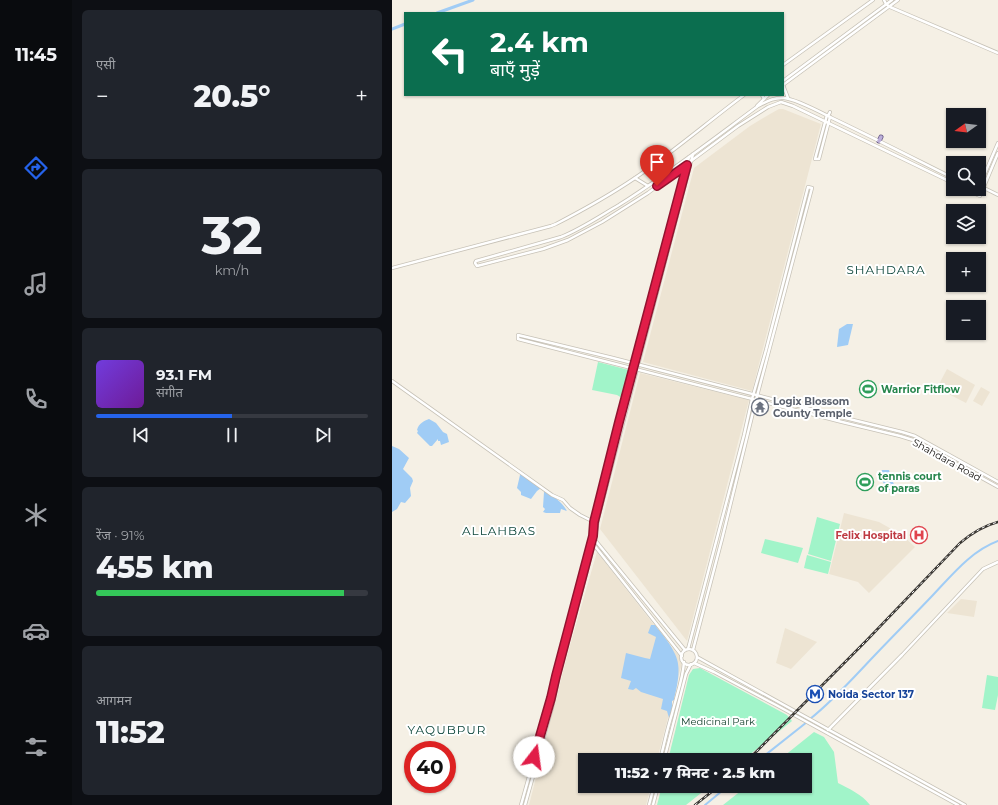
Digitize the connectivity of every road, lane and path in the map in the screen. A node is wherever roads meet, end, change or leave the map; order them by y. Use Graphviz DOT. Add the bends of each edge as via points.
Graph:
graph roads {
  1 [pos="873,0"];
  2 [pos="884,0"];
  3 [pos="892,0"];
  4 [pos="898,0"];
  5 [pos="886,4"];
  6 [pos="890,7"];
  7 [pos="998,53"];
  8 [pos="784,64"];
  9 [pos="784,80"];
  10 [pos="784,84"];
  11 [pos="784,87"];
  12 [pos="743,96"];
  13 [pos="762,96"];
  14 [pos="767,96"];
  15 [pos="779,96"];
  16 [pos="789,98"];
  17 [pos="764,99"];
  18 [pos="754,110"];
  19 [pos="830,112"];
  20 [pos="828,116"];
  21 [pos="825,121"];
  22 [pos="829,122"];
  23 [pos="998,143"];
  24 [pos="998,153"];
  25 [pos="693,154"];
  26 [pos="689,157"];
  27 [pos="691,162"];
  28 [pos="687,165"];
  29 [pos="986,171"];
  30 [pos="946,174"];
  31 [pos="636,179"];
  32 [pos="946,180"];
  33 [pos="986,183"];
  34 [pos="648,186"];
  35 [pos="986,189"];
  36 [pos="998,195"];
  37 [pos="392,268"];
  38 [pos="637,364"];
  39 [pos="635,369"];
  40 [pos="392,381"];
  41 [pos="755,395"];
  42 [pos="754,399"];
  43 [pos="998,482"];
  44 [pos="998,487"];
  45 [pos="594,522"];
  46 [pos="720,522"];
  47 [pos="726,524"];
  48 [pos="593,536"];
  49 [pos="595,540"];
  50 [pos="591,541"];
  51 [pos="594,544"];
  52 [pos="998,562"];
  53 [pos="686,650"];
  54 [pos="692,650"];
  55 [pos="682,656"];
  56 [pos="697,657"];
  57 [pos="684,662"];
  58 [pos="692,664"];
  59 [pos="558,674"];
  60 [pos="828,730"];
  61 [pos="662,753"];
  62 [pos="666,753"];
  63 [pos="652,793"];
  64 [pos="656,793"];
  65 [pos="521,805"];
  66 [pos="525,805"];
  67 [pos="649,805"];
  68 [pos="653,805"];
  69 [pos="958,805"];
  70 [pos="966,805"];
  1 -- 8 [label="street"];
  2 -- 5 [label="street"];
  3 -- 5 [label="street"];
  4 -- 6 [label="street"];
  5 -- 6 [label="street"];
  5 -- 9 [label="street"];
  6 -- 7 [label="street"];
  6 -- 10 [label="street"];
  11 -- 16 [label="street"];
  12 -- 31 [label="street"];
  13 -- 17 [label="street"];
  14 -- 17 [label="street"];
  15 -- 16 [label="street"];
  15 -- 18 [label="street"];
  16 -- 20 [label="street"];
  17 -- 18 [label="street"];
  18 -- 25 [label="street"];
  19 -- 20 [label="street"];
  20 -- 21 [label="street"];
  20 -- 22 [label="street"];
  20 -- 30 [label="street" via="880,139"];
  21 -- 22 [label="street"];
  21 -- 22 [label="street" via="815,159 819,160"];
  21 -- 27 [label="street" via="784,102 778,102 738,126"];
  22 -- 32 [label="street"];
  23 -- 29 [label="street"];
  24 -- 33 [label="street"];
  25 -- 26 [label="street"];
  25 -- 27 [label="street"];
  26 -- 28 [label="street"];
  26 -- 34 [label="street"];
  27 -- 28 [label="street"];
  27 -- 38 [label="street"];
  28 -- 34 [label="street" via="648,193 565,242 477,266 474,262 569,234"];
  28 -- 38 [label="street"];
  31 -- 34 [label="street"];
  31 -- 37 [label="street" via="553,225"];
  35 -- 36 [label="street"];
  38 -- 39 [label="street"];
  38 -- 39 [label="street, Shahdara Road" via="518,335 518,339"];
  38 -- 41 [label="street, Shahdara Road"];
  39 -- 42 [label="street, Shahdara Road"];
  39 -- 45 [label="street"];
  39 -- 49 [label="street" via="597,522"];
  40 -- 45 [label="street" via="552,495 563,500 576,513"];
  41 -- 41 [label="street" via="808,187 812,188"];
  41 -- 42 [label="street"];
  41 -- 43 [label="street, Shahdara Road" via="915,436"];
  42 -- 44 [label="street, Shahdara Road" via="913,440"];
  42 -- 46 [label="street"];
  42 -- 47 [label="street"];
  45 -- 48 [label="street"];
  46 -- 47 [label="street"];
  46 -- 53 [label="street"];
  47 -- 54 [label="street"];
  48 -- 49 [label="street"];
  48 -- 50 [label="street"];
  49 -- 51 [label="street"];
  49 -- 53 [label="street"];
  50 -- 51 [label="street"];
  50 -- 59 [label="street"];
  51 -- 55 [label="street"];
  51 -- 59 [label="street"];
  52 -- 60 [label="street" via="983,569"];
  53 -- 54 [label="street"];
  53 -- 55 [label="street"];
  54 -- 56 [label="street"];
  55 -- 57 [label="street"];
  56 -- 58 [label="street"];
  56 -- 60 [label="street"];
  57 -- 58 [label="street"];
  57 -- 61 [label="street"];
  58 -- 62 [label="street" via="688,670"];
  58 -- 69 [label="street" via="714,672"];
  59 -- 65 [label="street"];
  59 -- 66 [label="street" via="552,708"];
  60 -- 70 [label="street"];
  63 -- 67 [label="street"];
  64 -- 68 [label="street"];
}
